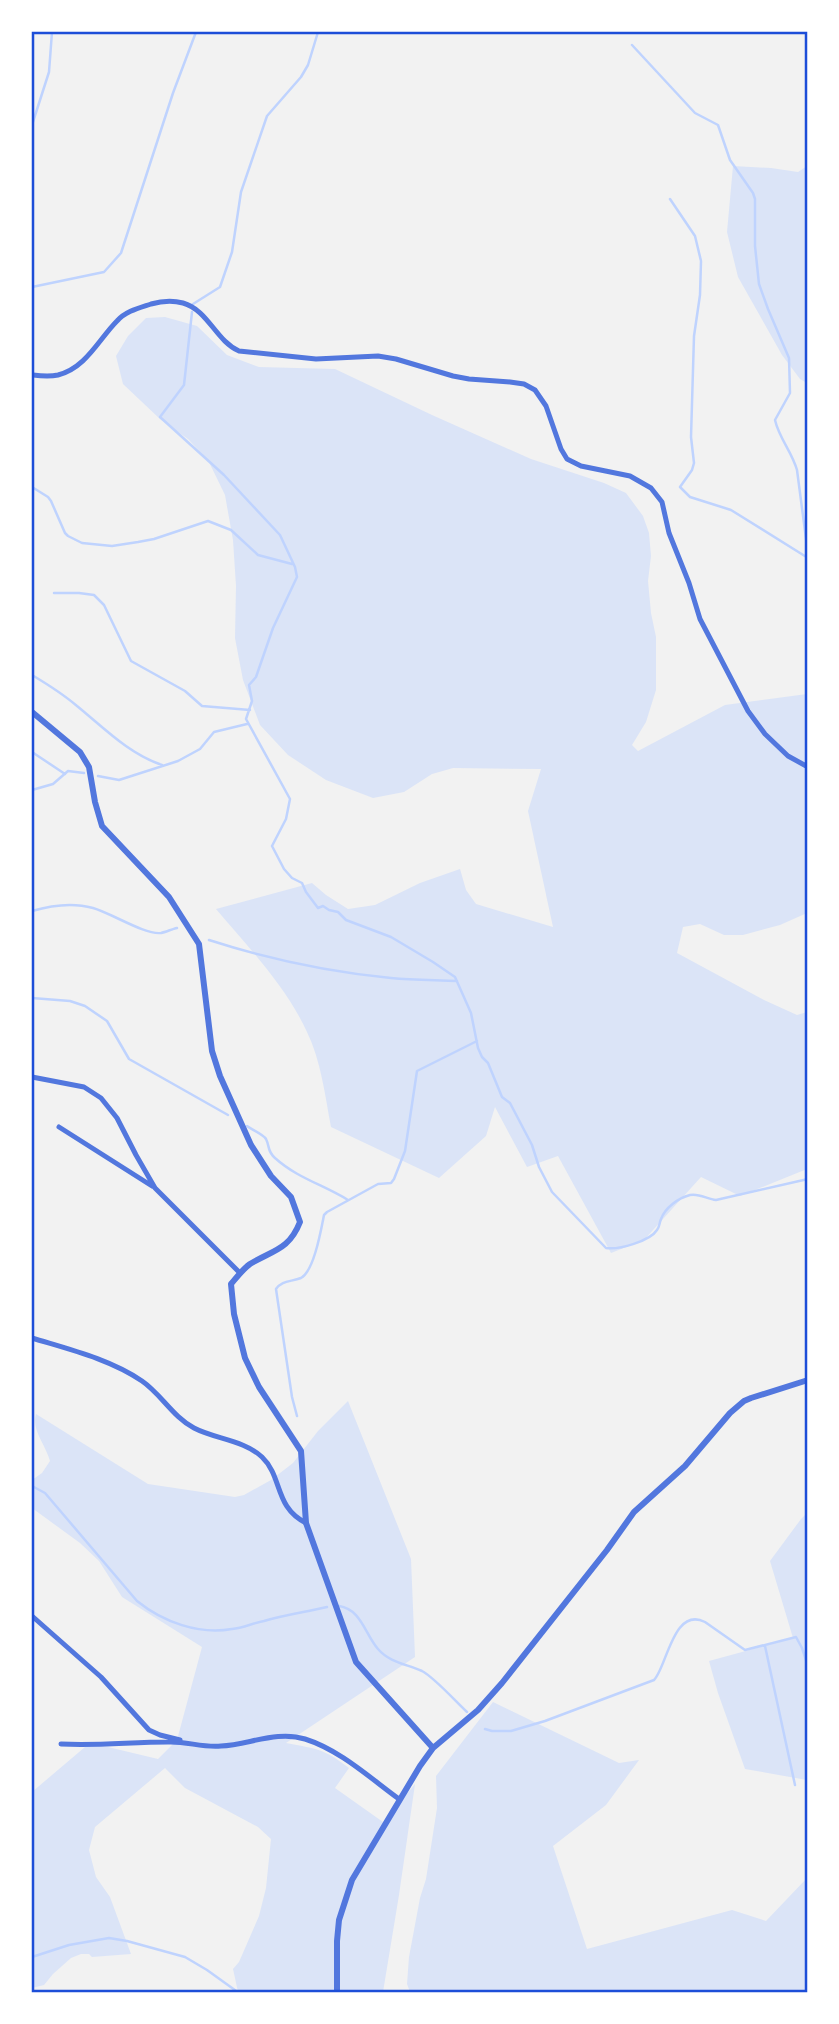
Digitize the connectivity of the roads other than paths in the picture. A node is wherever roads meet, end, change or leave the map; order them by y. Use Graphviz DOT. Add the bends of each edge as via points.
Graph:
graph roads {
  1 [pos="32,375"];
  2 [pos="32,712"];
  3 [pos="807,767"];
  4 [pos="32,1077"];
  5 [pos="59,1126"];
  6 [pos="155,1188"];
  7 [pos="240,1273"];
  8 [pos="32,1338"];
  9 [pos="807,1380"];
  10 [pos="306,1523"];
  11 [pos="32,1616"];
  12 [pos="186,1742"];
  13 [pos="61,1744"];
  14 [pos="433,1748"];
  15 [pos="399,1799"];
  16 [pos="337,1993"];
  1 -- 3 [label="street" via="60,375 74,368 125,314 163,301 195,308 229,347 239,351 316,359 378,356 468,379 524,384 535,390 546,406 567,459 630,476 651,488 662,502 700,619 748,711 765,734"];
  2 -- 7 [label="street" via="80,752 89,767 102,826 169,897 199,944 212,1051 220,1076 251,1144 291,1197 300,1222 284,1247"];
  4 -- 6 [label="street" via="84,1087 101,1098"];
  5 -- 6 [label="street"];
  6 -- 7 [label="street"];
  7 -- 10 [label="street" via="230,1284 245,1358 301,1451"];
  8 -- 10 [label="street" via="134,1376 189,1425 257,1452 268,1464 286,1506"];
  9 -- 14 [label="street" via="751,1398 730,1413 685,1466 634,1512 502,1683"];
  10 -- 14 [label="street" via="356,1662"];
  11 -- 12 [label="street" via="101,1677 149,1730"];
  12 -- 13 [label="street"];
  12 -- 15 [label="street" via="223,1746 282,1736 304,1739 342,1758"];
  14 -- 15 [label="street"];
  15 -- 16 [label="street" via="345,1899 337,1941"];
}
